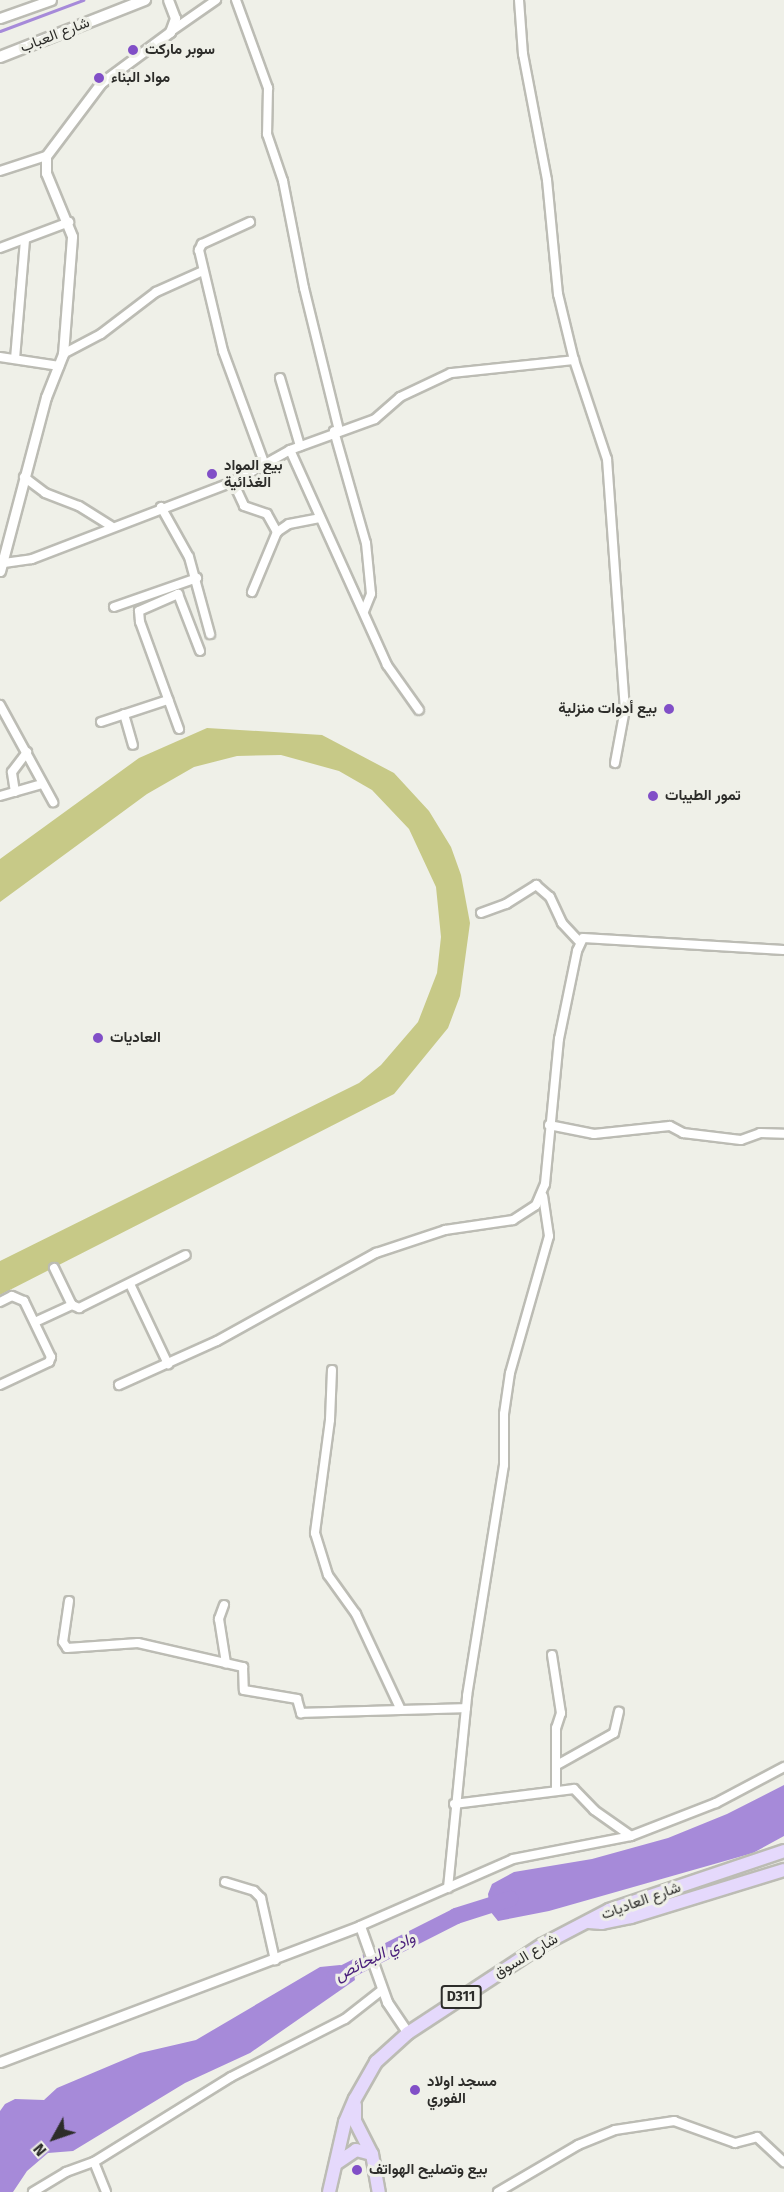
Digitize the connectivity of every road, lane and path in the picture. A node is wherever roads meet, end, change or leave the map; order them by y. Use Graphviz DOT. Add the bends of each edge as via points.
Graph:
graph roads {
  1 [pos="51,0"];
  2 [pos="144,0"];
  3 [pos="168,0"];
  4 [pos="216,0"];
  5 [pos="237,0"];
  6 [pos="519,0"];
  7 [pos="0,18"];
  8 [pos="170,32"];
  9 [pos="0,57"];
  10 [pos="46,156"];
  11 [pos="0,171"];
  12 [pos="69,222"];
  13 [pos="250,222"];
  14 [pos="25,239"];
  15 [pos="0,248"];
  16 [pos="203,271"];
  17 [pos="63,354"];
  18 [pos="0,357"];
  19 [pos="15,359"];
  20 [pos="574,360"];
  21 [pos="58,366"];
  22 [pos="280,378"];
  23 [pos="336,430"];
  24 [pos="300,446"];
  25 [pos="290,450"];
  26 [pos="265,465"];
  27 [pos="24,477"];
  28 [pos="232,482"];
  29 [pos="161,507"];
  30 [pos="319,518"];
  31 [pos="111,526"];
  32 [pos="277,532"];
  33 [pos="2,567"];
  34 [pos="197,578"];
  35 [pos="252,592"];
  36 [pos="114,608"];
  37 [pos="364,611"];
  38 [pos="210,634"];
  39 [pos="200,651"];
  40 [pos="168,700"];
  41 [pos="0,705"];
  42 [pos="419,710"];
  43 [pos="124,714"];
  44 [pos="101,722"];
  45 [pos="179,729"];
  46 [pos="134,745"];
  47 [pos="27,752"];
  48 [pos="615,763"];
  49 [pos="42,784"];
  50 [pos="15,792"];
  51 [pos="0,796"];
  52 [pos="53,802"];
  53 [pos="481,913"];
  54 [pos="579,941"];
  55 [pos="784,950"];
  56 [pos="549,1125"];
  57 [pos="784,1134"];
  58 [pos="543,1196"];
  59 [pos="186,1255"];
  60 [pos="54,1268"];
  61 [pos="130,1284"];
  62 [pos="0,1302"];
  63 [pos="72,1305"];
  64 [pos="35,1322"];
  65 [pos="168,1364"];
  66 [pos="332,1370"];
  67 [pos="0,1385"];
  68 [pos="119,1385"];
  69 [pos="69,1601"];
  70 [pos="224,1605"];
  71 [pos="552,1655"];
  72 [pos="226,1663"];
  73 [pos="400,1708"];
  74 [pos="466,1708"];
  75 [pos="619,1712"];
  76 [pos="557,1765"];
  77 [pos="784,1767"];
  78 [pos="556,1791"];
  79 [pos="454,1804"];
  80 [pos="632,1836"];
  81 [pos="784,1851"];
  82 [pos="784,1870"];
  83 [pos="225,1882"];
  84 [pos="448,1888"];
  85 [pos="589,1922"];
  86 [pos="360,1926"];
  87 [pos="275,1960"];
  88 [pos="382,1990"];
  89 [pos="408,2033"];
  90 [pos="0,2062"];
  91 [pos="355,2099"];
  92 [pos="372,2154"];
  93 [pos="94,2162"];
  94 [pos="784,2162"];
  95 [pos="337,2163"];
  96 [pos="33,2192"];
  97 [pos="106,2192"];
  98 [pos="329,2192"];
  99 [pos="379,2192"];
  100 [pos="498,2192"];
  1 -- 7 [label="street"];
  2 -- 9 [label="main road, شارع العباب"];
  3 -- 8 [label="street" via="175,18"];
  4 -- 8 [label="street"];
  5 -- 23 [label="street" via="268,88 267,134 283,181"];
  6 -- 20 [label="street" via="523,54 547,180 558,294"];
  8 -- 10 [label="street" via="101,83"];
  10 -- 11 [label="street"];
  10 -- 12 [label="street" via="46,173"];
  12 -- 14 [label="street"];
  12 -- 17 [label="street" via="72,236"];
  13 -- 16 [label="street" via="202,244 199,250"];
  14 -- 15 [label="street"];
  14 -- 19 [label="street"];
  16 -- 17 [label="street" via="156,292 101,334"];
  16 -- 26 [label="street" via="224,351"];
  17 -- 21 [label="street"];
  18 -- 19 [label="street"];
  19 -- 21 [label="street"];
  20 -- 23 [label="street" via="451,373 400,397 375,419"];
  20 -- 48 [label="street" via="607,459 625,709"];
  21 -- 27 [label="street"];
  22 -- 24 [label="street"];
  23 -- 24 [label="street"];
  23 -- 37 [label="street" via="366,543 371,594"];
  24 -- 25 [label="street"];
  25 -- 26 [label="street"];
  25 -- 30 [label="street"];
  26 -- 28 [label="street"];
  27 -- 31 [label="street" via="45,493 79,506"];
  27 -- 33 [label="street"];
  28 -- 29 [label="street"];
  28 -- 32 [label="street" via="243,507 267,514"];
  29 -- 31 [label="street"];
  29 -- 34 [label="street" via="185,547"];
  30 -- 32 [label="street" via="289,524"];
  30 -- 37 [label="street"];
  31 -- 33 [label="street" via="32,559"];
  32 -- 35 [label="street"];
  34 -- 36 [label="street"];
  34 -- 38 [label="street"];
  37 -- 42 [label="street" via="387,665"];
  39 -- 40 [label="street" via="178,594 139,611"];
  40 -- 43 [label="street"];
  40 -- 45 [label="street"];
  41 -- 47 [label="street"];
  43 -- 44 [label="street"];
  43 -- 46 [label="street"];
  47 -- 49 [label="street"];
  47 -- 50 [label="street" via="12,772"];
  49 -- 50 [label="street"];
  49 -- 52 [label="street"];
  50 -- 51 [label="street"];
  53 -- 54 [label="street" via="506,904 536,885 550,897 562,923"];
  54 -- 55 [label="street" via="593,936"];
  54 -- 56 [label="street" via="559,1039"];
  56 -- 57 [label="street" via="594,1134 670,1126 683,1133 741,1140 760,1133"];
  56 -- 58 [label="street"];
  58 -- 65 [label="street" via="513,1220 445,1230 376,1253"];
  58 -- 74 [label="street" via="549,1236 510,1373 504,1414 504,1465"];
  59 -- 61 [label="street"];
  60 -- 63 [label="street"];
  61 -- 63 [label="street" via="79,1308"];
  61 -- 65 [label="street"];
  62 -- 64 [label="street" via="12,1296 21,1298"];
  63 -- 64 [label="street"];
  64 -- 67 [label="street" via="50,1360"];
  65 -- 68 [label="street"];
  66 -- 73 [label="street" via="330,1420 315,1533 328,1575 356,1614"];
  69 -- 72 [label="street" via="63,1642 68,1648 138,1643"];
  70 -- 72 [label="street" via="219,1619"];
  71 -- 76 [label="street" via="561,1713 556,1728"];
  72 -- 73 [label="street" via="243,1667 244,1690 297,1700 300,1713"];
  73 -- 74 [label="street"];
  74 -- 79 [label="street"];
  75 -- 76 [label="street" via="614,1733"];
  76 -- 78 [label="street"];
  77 -- 80 [label="street" via="716,1803"];
  78 -- 79 [label="street"];
  78 -- 80 [label="street" via="574,1789 594,1810"];
  79 -- 84 [label="street"];
  80 -- 84 [label="street" via="513,1858"];
  81 -- 85 [label="main road, شارع العاديات / D311" via="609,1910"];
  82 -- 85 [label="main road, شارع العاديات / D311" via="631,1917"];
  83 -- 87 [label="street" via="254,1891 261,1898"];
  84 -- 86 [label="street"];
  85 -- 89 [label="main road, شارع السوق / D311" via="542,1945"];
  86 -- 87 [label="street"];
  86 -- 88 [label="street"];
  87 -- 90 [label="street"];
  88 -- 89 [label="street"];
  88 -- 93 [label="street" via="345,2019 231,2078"];
  89 -- 91 [label="main road, شارع السوق / D311" via="376,2062"];
  91 -- 92 [label="main road" via="355,2121"];
  91 -- 95 [label="main road, D311" via="345,2122"];
  92 -- 95 [label="main road" via="357,2150"];
  92 -- 99 [label="main road"];
  93 -- 96 [label="street" via="66,2172"];
  93 -- 97 [label="street"];
  94 -- 100 [label="street" via="757,2137 735,2143 674,2121 615,2130 578,2145"];
  95 -- 98 [label="main road, D311"];
}
